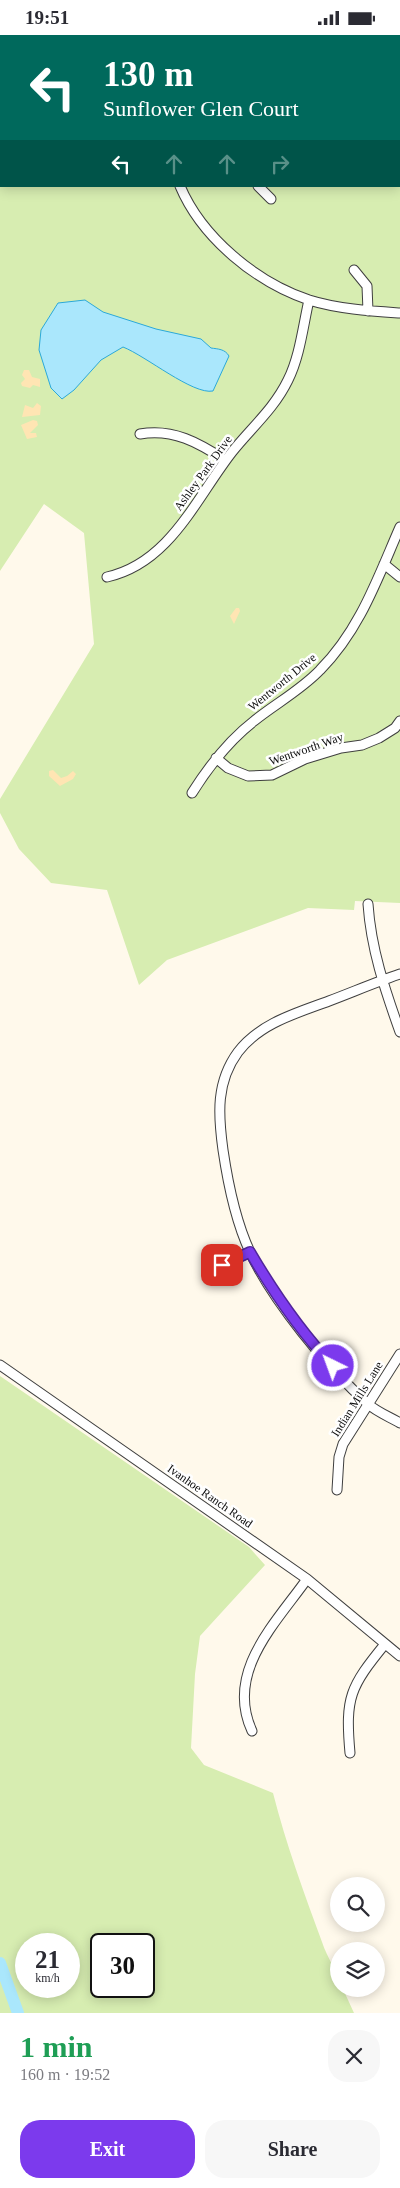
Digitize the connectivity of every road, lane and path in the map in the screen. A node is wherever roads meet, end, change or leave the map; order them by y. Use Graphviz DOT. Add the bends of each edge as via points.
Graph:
graph roads {
  1 [pos="181,187"];
  2 [pos="259,187"];
  3 [pos="271,199"];
  4 [pos="354,270"];
  5 [pos="310,300"];
  6 [pos="368,311"];
  7 [pos="400,313"];
  8 [pos="140,434"];
  9 [pos="225,460"];
  10 [pos="400,527"];
  11 [pos="384,564"];
  12 [pos="107,577"];
  13 [pos="400,577"];
  14 [pos="398,727"];
  15 [pos="216,759"];
  16 [pos="192,793"];
  17 [pos="368,904"];
  18 [pos="400,974"];
  19 [pos="382,981"];
  20 [pos="400,1032"];
  21 [pos="250,1252"];
  22 [pos="208,1272"];
  23 [pos="400,1354"];
  24 [pos="0,1365"];
  25 [pos="369,1405"];
  26 [pos="400,1423"];
  27 [pos="337,1490"];
  28 [pos="307,1579"];
  29 [pos="385,1644"];
  30 [pos="400,1656"];
  31 [pos="252,1731"];
  32 [pos="350,1753"];
  1 -- 5 [label="street" via="204,226 227,249 256,273"];
  2 -- 3 [label="street"];
  4 -- 6 [label="street" via="367,286"];
  5 -- 6 [label="street"];
  5 -- 9 [label="street, Ashley Park Drive" via="295,360 279,397"];
  6 -- 7 [label="street"];
  8 -- 9 [label="street" via="179,436 196,441"];
  9 -- 12 [label="street, Ashley Park Drive" via="174,535 157,551 122,573"];
  10 -- 11 [label="street, Wentworth Drive"];
  11 -- 13 [label="street"];
  11 -- 15 [label="street, Wentworth Drive" via="355,626 328,662 249,725"];
  14 -- 15 [label="street, Wentworth Way" via="362,745 323,753 272,775 248,776"];
  15 -- 16 [label="street, Wentworth Drive"];
  17 -- 19 [label="street" via="370,933"];
  18 -- 19 [label="street"];
  19 -- 20 [label="street"];
  19 -- 21 [label="street" via="269,1025 245,1044 228,1069 220,1095 219,1120 235,1210"];
  21 -- 22 [label="street"];
  21 -- 25 [label="street" via="294,1321"];
  23 -- 25 [label="street, Indian Mills Lane"];
  24 -- 28 [label="street, Ivanhoe Ranch Road"];
  25 -- 26 [label="street"];
  25 -- 27 [label="street, Indian Mills Lane" via="343,1444"];
  28 -- 29 [label="street, Ivanhoe Ranch Road"];
  28 -- 31 [label="street" via="257,1649 248,1667 243,1691"];
  29 -- 30 [label="street, Ivanhoe Ranch Road"];
  29 -- 32 [label="street" via="356,1683 348,1710"];
}
